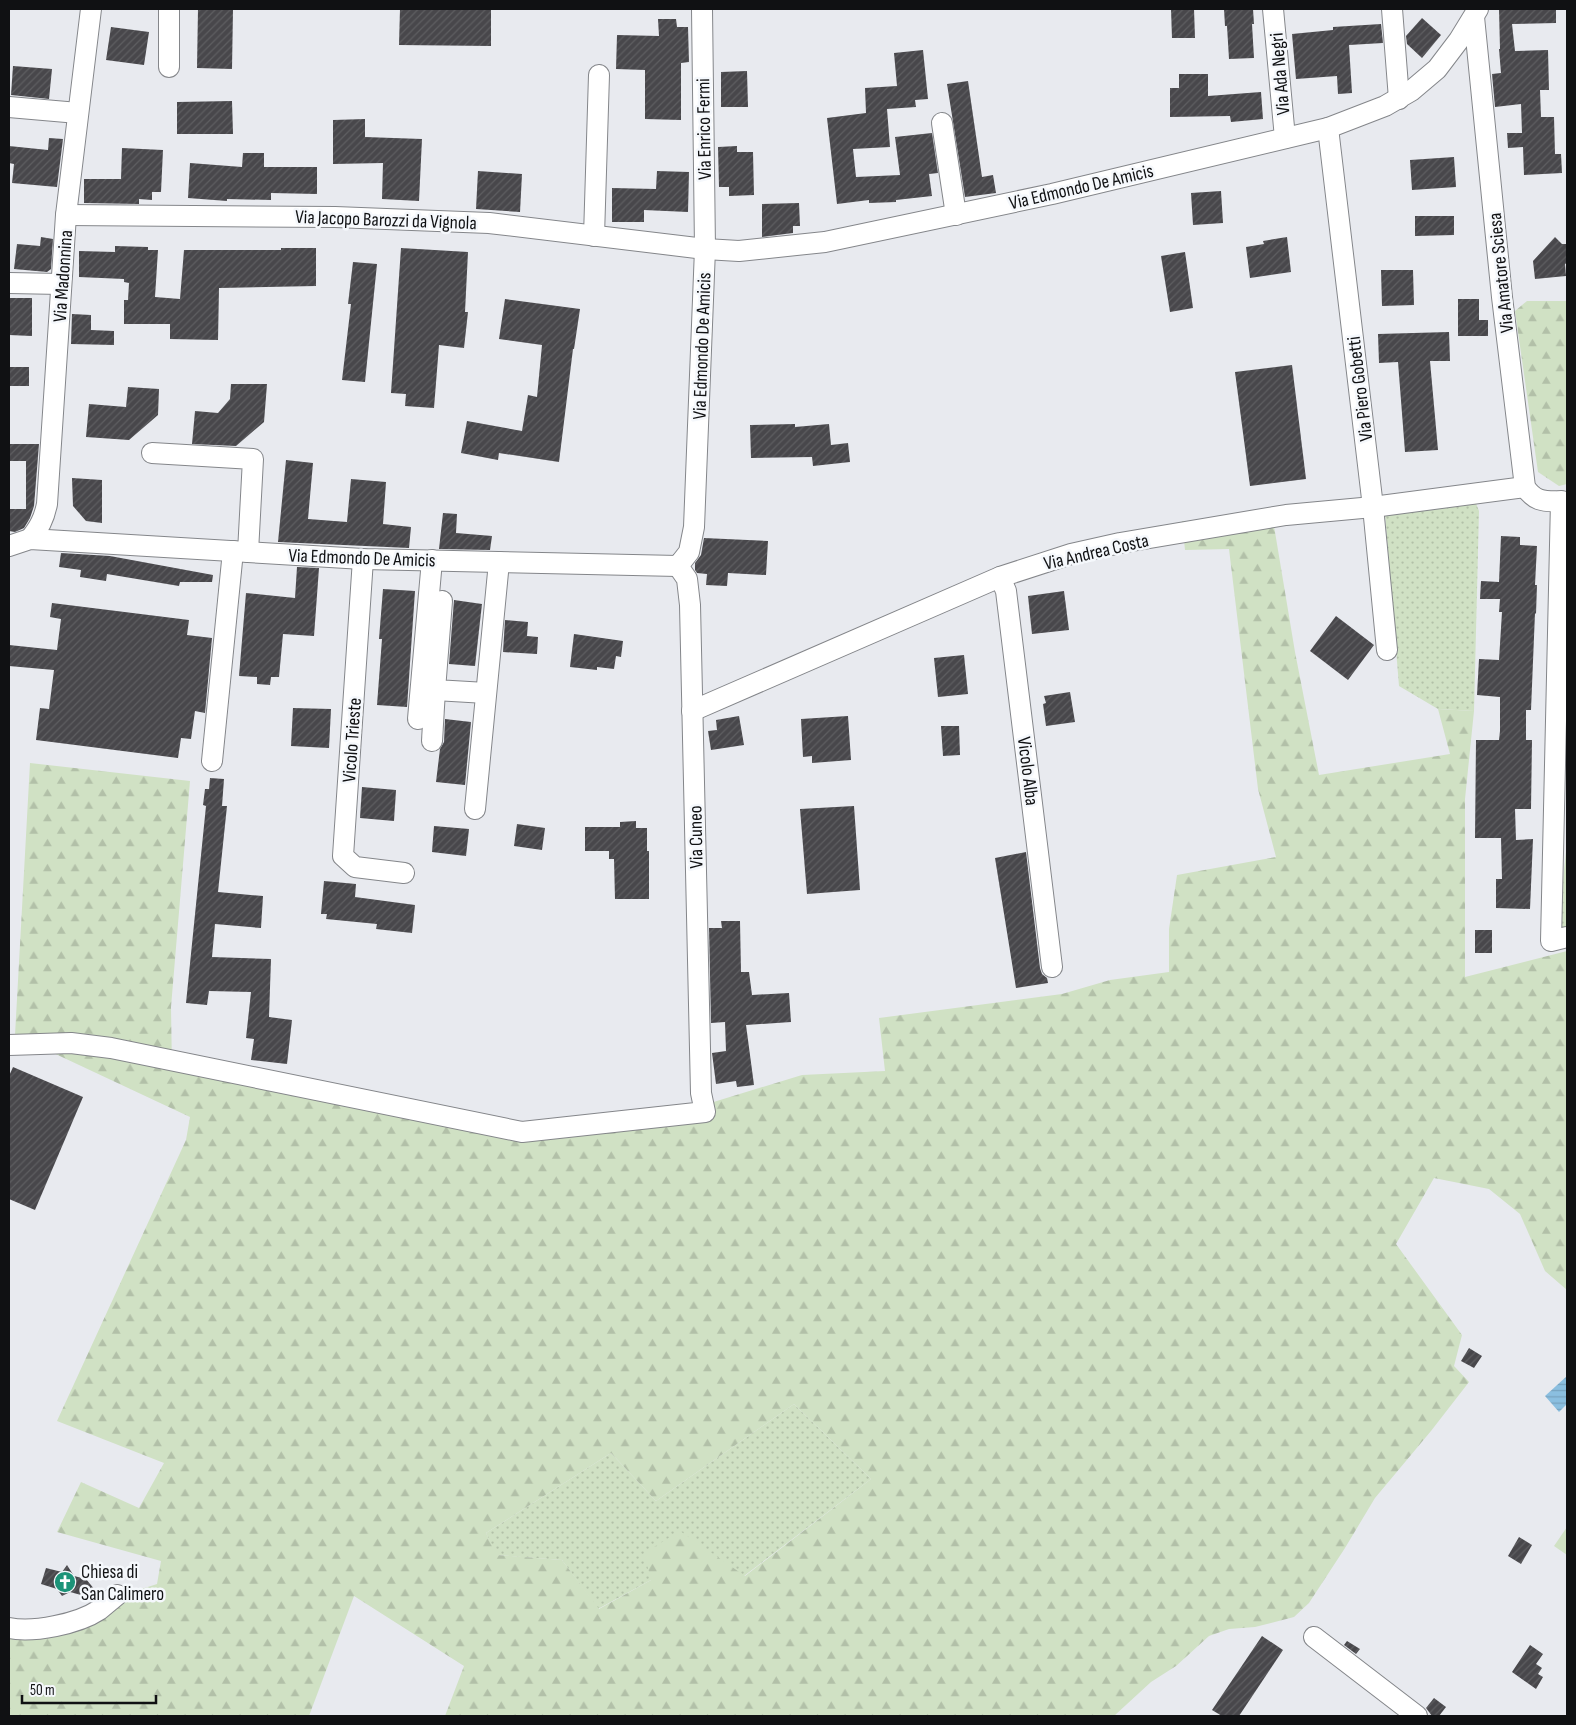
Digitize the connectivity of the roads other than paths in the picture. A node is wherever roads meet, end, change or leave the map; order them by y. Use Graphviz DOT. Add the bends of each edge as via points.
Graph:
graph roads {
  1 [pos="91,9"];
  2 [pos="169,9"];
  3 [pos="702,9"];
  4 [pos="1273,9"];
  5 [pos="1392,9"];
  6 [pos="1476,13"];
  7 [pos="169,68"];
  8 [pos="599,76"];
  9 [pos="1399,98"];
  10 [pos="9,107"];
  11 [pos="78,113"];
  12 [pos="942,123"];
  13 [pos="1328,128"];
  14 [pos="1285,138"];
  15 [pos="66,215"];
  16 [pos="956,215"];
  17 [pos="594,236"];
  18 [pos="705,249"];
  19 [pos="9,283"];
  20 [pos="61,284"];
  21 [pos="152,453"];
  22 [pos="1525,487"];
  23 [pos="1564,501"];
  24 [pos="1373,507"];
  25 [pos="30,539"];
  26 [pos="9,546"];
  27 [pos="240,552"];
  28 [pos="363,559"];
  29 [pos="432,560"];
  30 [pos="499,562"];
  31 [pos="678,566"];
  32 [pos="1000,577"];
  33 [pos="442,601"];
  34 [pos="1387,650"];
  35 [pos="435,690"];
  36 [pos="486,693"];
  37 [pos="692,711"];
  38 [pos="418,719"];
  39 [pos="432,742"];
  40 [pos="212,762"];
  41 [pos="475,809"];
  42 [pos="404,873"];
  43 [pos="1559,939"];
  44 [pos="1052,967"];
  45 [pos="9,1045"];
  46 [pos="117,1595"];
  47 [pos="9,1628"];
  48 [pos="1314,1637"];
  49 [pos="1417,1716"];
  1 -- 11 [label="street, Via Madonnina"];
  2 -- 7 [label="street"];
  3 -- 18 [label="street, Via Enrico Fermi"];
  4 -- 14 [label="street, Via Ada Negri"];
  5 -- 9 [label="street"];
  6 -- 9 [label="street, Via Edmondo De Amicis" via="1437,69"];
  6 -- 22 [label="street, Via Amatore Sciesa" via="1502,297"];
  8 -- 17 [label="street"];
  9 -- 13 [label="street, Via Edmondo De Amicis"];
  10 -- 11 [label="street"];
  11 -- 15 [label="street, Via Madonnina"];
  12 -- 16 [label="street"];
  13 -- 14 [label="street, Via Edmondo De Amicis"];
  13 -- 24 [label="street, Via Piero Gobetti"];
  14 -- 16 [label="street, Via Edmondo De Amicis"];
  15 -- 17 [label="street, Via Jacopo Barozzi da Vignola" via="354,217 489,223"];
  15 -- 20 [label="street, Via Madonnina"];
  16 -- 18 [label="street, Via Edmondo De Amicis" via="824,242 739,251"];
  17 -- 18 [label="street, Via Jacopo Barozzi da Vignola"];
  18 -- 31 [label="street, Via Edmondo De Amicis" via="694,527 689,552"];
  19 -- 20 [label="street"];
  20 -- 25 [label="street, Via Madonnina" via="47,504 39,529"];
  21 -- 27 [label="street" via="253,459"];
  22 -- 23 [label="street" via="1540,501"];
  22 -- 24 [label="street, Via Andrea Costa"];
  23 -- 43 [label="street"];
  24 -- 32 [label="street, Via Andrea Costa" via="1286,515 1120,543 1071,554"];
  24 -- 34 [label="street, Via Piero Gobetti"];
  25 -- 26 [label="street, Via Edmondo De Amicis"];
  25 -- 27 [label="street, Via Edmondo De Amicis"];
  27 -- 28 [label="street, Via Edmondo De Amicis"];
  27 -- 40 [label="street"];
  28 -- 29 [label="street, Via Edmondo De Amicis"];
  28 -- 42 [label="street, Vicolo Trieste" via="343,856 355,867"];
  29 -- 30 [label="street, Via Edmondo De Amicis"];
  29 -- 38 [label="street"];
  30 -- 31 [label="street, Via Edmondo De Amicis"];
  30 -- 36 [label="street"];
  31 -- 37 [label="street, Via Cuneo" via="687,579 690,605"];
  32 -- 37 [label="street, Via Andrea Costa"];
  32 -- 44 [label="street, Vicolo Alba" via="1006,591"];
  33 -- 35 [label="street"];
  35 -- 36 [label="street"];
  35 -- 39 [label="street"];
  36 -- 41 [label="street"];
  37 -- 45 [label="street, Via Cuneo" via="701,1093 705,1112 522,1132 111,1048 71,1043"];
  46 -- 47 [label="street" via="98,1610 74,1621 43,1628"];
  48 -- 49 [label="street"];
}
